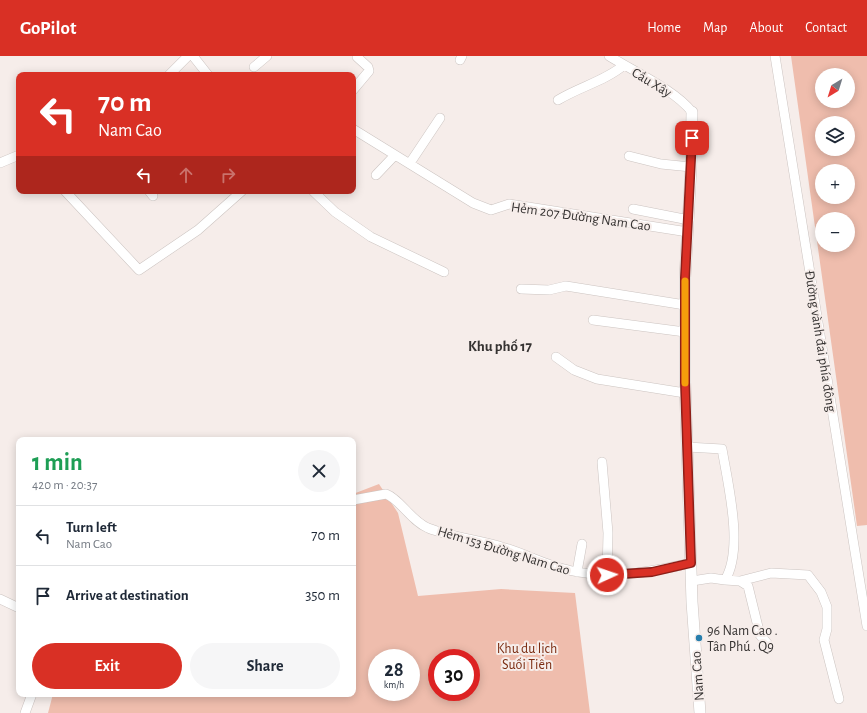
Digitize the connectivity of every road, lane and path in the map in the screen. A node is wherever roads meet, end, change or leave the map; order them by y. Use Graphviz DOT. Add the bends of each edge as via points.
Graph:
graph roads {
  1 [pos="188,56"];
  2 [pos="193,56"];
  3 [pos="266,56"];
  4 [pos="608,56"];
  5 [pos="775,56"];
  6 [pos="357,57"];
  7 [pos="624,65"];
  8 [pos="254,67"];
  9 [pos="172,72"];
  10 [pos="206,72"];
  11 [pos="356,86"];
  12 [pos="558,100"];
  13 [pos="692,112"];
  14 [pos="440,118"];
  15 [pos="356,131"];
  16 [pos="395,155"];
  17 [pos="16,156"];
  18 [pos="629,156"];
  19 [pos="0,163"];
  20 [pos="410,163"];
  21 [pos="691,167"];
  22 [pos="376,175"];
  23 [pos="68,194"];
  24 [pos="239,194"];
  25 [pos="316,194"];
  26 [pos="633,209"];
  27 [pos="689,220"];
  28 [pos="688,232"];
  29 [pos="444,272"];
  30 [pos="521,289"];
  31 [pos="685,305"];
  32 [pos="593,320"];
  33 [pos="685,332"];
  34 [pos="556,358"];
  35 [pos="685,393"];
  36 [pos="687,447"];
  37 [pos="602,462"];
  38 [pos="356,499"];
  39 [pos="582,544"];
  40 [pos="691,563"];
  41 [pos="577,572"];
  42 [pos="607,575"];
  43 [pos="725,580"];
  44 [pos="692,581"];
  45 [pos="740,581"];
  46 [pos="0,599"];
  47 [pos="16,607"];
  48 [pos="867,626"];
  49 [pos="767,643"];
  50 [pos="31,697"];
  51 [pos="839,699"];
  52 [pos="25,713"];
  53 [pos="700,713"];
  1 -- 9 [label="street"];
  2 -- 10 [label="street"];
  3 -- 8 [label="street"];
  4 -- 7 [label="street, Cầu Xây"];
  5 -- 48 [label="street, Đường vành đai phía đông"];
  6 -- 11 [label="street" via="369,71"];
  7 -- 12 [label="street" via="612,75"];
  7 -- 13 [label="street, Cầu Xây" via="674,95"];
  13 -- 21 [label="street, Nam Cao"];
  14 -- 20 [label="street"];
  15 -- 16 [label="street, Hẻm 207 Đường Nam Cao"];
  16 -- 20 [label="street, Hẻm 207 Đường Nam Cao"];
  16 -- 22 [label="street"];
  17 -- 19 [label="street"];
  18 -- 21 [label="street" via="661,164"];
  20 -- 28 [label="street, Hẻm 207 Đường Nam Cao" via="473,203 491,210 509,204"];
  21 -- 27 [label="street, Nam Cao"];
  23 -- 24 [label="street" via="139,270 198,230"];
  25 -- 29 [label="street" via="335,212 371,237"];
  26 -- 27 [label="street"];
  27 -- 28 [label="street, Nam Cao"];
  28 -- 31 [label="street, Nam Cao"];
  30 -- 31 [label="street" via="549,290 566,286"];
  31 -- 33 [label="street, Nam Cao"];
  32 -- 33 [label="street"];
  33 -- 35 [label="street, Nam Cao"];
  34 -- 35 [label="street" via="574,370 597,379"];
  35 -- 36 [label="street, Nam Cao"];
  36 -- 40 [label="street, Nam Cao"];
  36 -- 43 [label="street" via="722,449 734,516 733,562"];
  37 -- 42 [label="street" via="608,533"];
  38 -- 41 [label="street, Hẻm 153 Đường Nam Cao" via="386,494 413,518 428,527 510,549"];
  39 -- 41 [label="street"];
  40 -- 42 [label="street, Hẻm 153 Đường Nam Cao" via="652,572"];
  40 -- 44 [label="street, Nam Cao"];
  41 -- 42 [label="street, Hẻm 153 Đường Nam Cao"];
  43 -- 44 [label="street" via="711,578"];
  43 -- 45 [label="street"];
  44 -- 53 [label="street, Nam Cao"];
  45 -- 49 [label="street" via="748,586 760,635"];
  45 -- 51 [label="street" via="772,574 808,575 821,592 827,607 824,640"];
  46 -- 47 [label="street"];
  50 -- 52 [label="street"];
}
